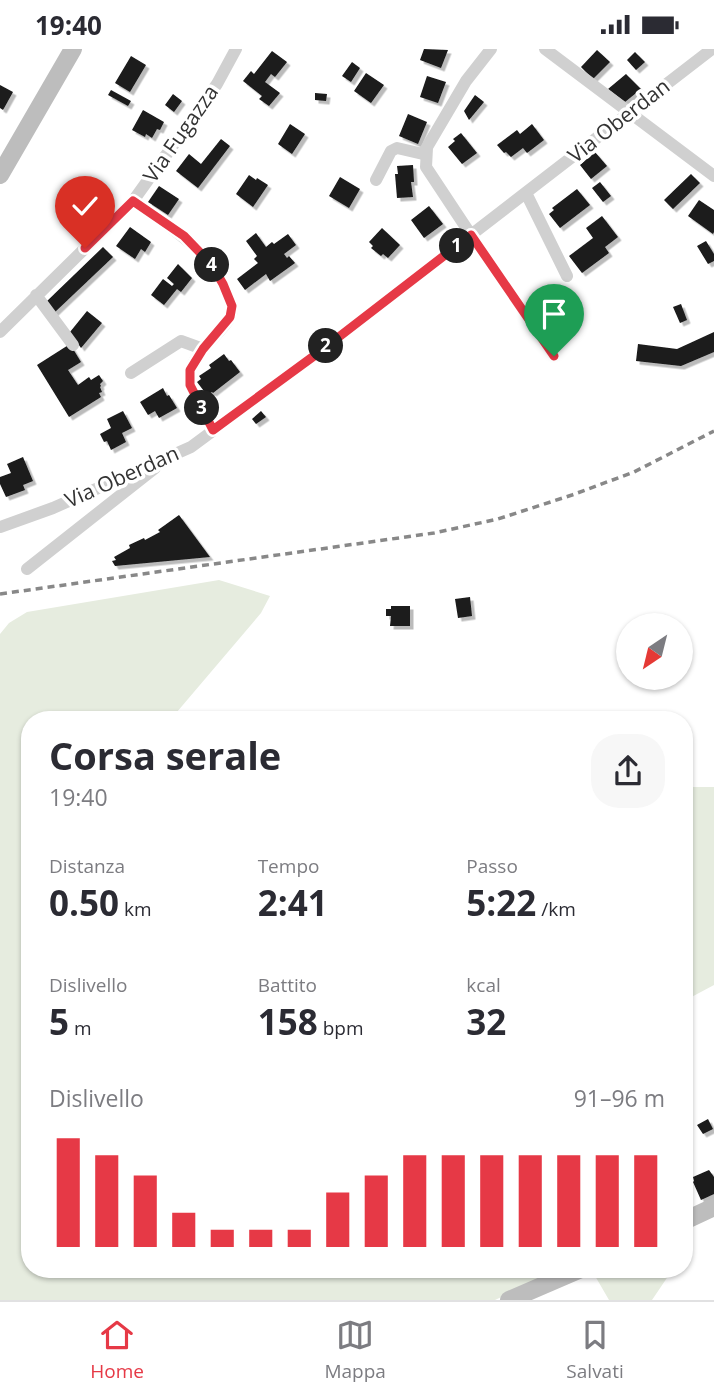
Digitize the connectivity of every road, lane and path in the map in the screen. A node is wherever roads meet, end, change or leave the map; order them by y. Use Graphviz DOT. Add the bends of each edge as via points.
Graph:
graph roads {
  1 [pos="73,49"];
  2 [pos="236,49"];
  3 [pos="491,49"];
  4 [pos="545,49"];
  5 [pos="712,49"];
  6 [pos="630,113"];
  7 [pos="427,148"];
  8 [pos="0,175"];
  9 [pos="714,176"];
  10 [pos="376,180"];
  11 [pos="526,193"];
  12 [pos="133,201"];
  13 [pos="471,235"];
  14 [pos="567,275"];
  15 [pos="36,295"];
  16 [pos="0,332"];
  17 [pos="73,345"];
  18 [pos="203,349"];
  19 [pos="554,356"];
  20 [pos="131,373"];
  21 [pos="213,430"];
  22 [pos="172,455"];
  23 [pos="0,527"];
  24 [pos="27,569"];
  25 [pos="714,1207"];
  26 [pos="693,1216"];
  27 [pos="560,1278"];
  28 [pos="509,1300"];
  1 -- 8 [label="main road"];
  2 -- 12 [label="street, Via Fugazza" via="217,84"];
  3 -- 7 [label="street" via="466,81"];
  4 -- 6 [label="street"];
  5 -- 6 [label="street, Via Oberdan"];
  6 -- 9 [label="street"];
  6 -- 11 [label="street, Via Oberdan"];
  7 -- 10 [label="street" via="423,154 397,148 391,151"];
  7 -- 13 [label="street" via="426,167"];
  11 -- 13 [label="street, Via Oberdan"];
  11 -- 14 [label="street"];
  12 -- 15 [label="street, Via Fugazza"];
  12 -- 18 [label="street" via="184,236 223,284 232,306 230,317"];
  13 -- 19 [label="street"];
  13 -- 21 [label="street, Via Oberdan"];
  15 -- 16 [label="street, Via Fugazza"];
  15 -- 17 [label="street"];
  18 -- 20 [label="street" via="181,341"];
  18 -- 21 [label="street" via="190,370 190,385"];
  21 -- 22 [label="street, Via Oberdan"];
  22 -- 23 [label="street, Via Oberdan" via="53,509"];
  22 -- 24 [label="street"];
  25 -- 26 [label="main road"];
  27 -- 28 [label="main road"];
}
